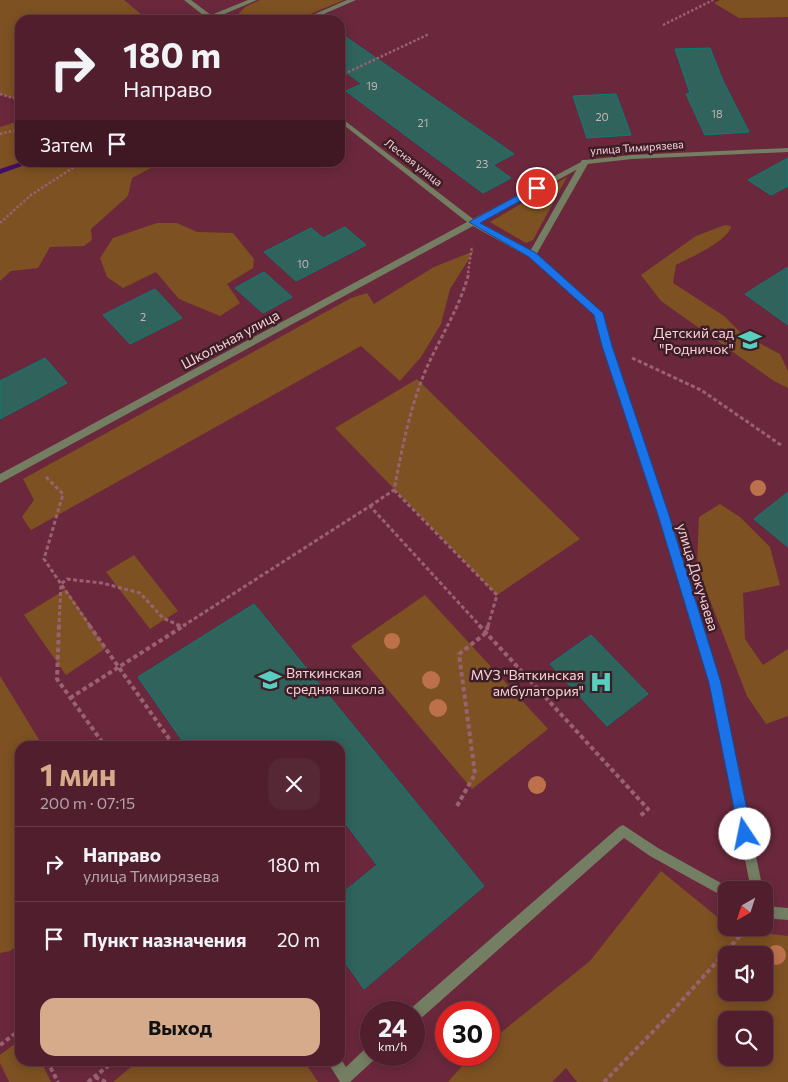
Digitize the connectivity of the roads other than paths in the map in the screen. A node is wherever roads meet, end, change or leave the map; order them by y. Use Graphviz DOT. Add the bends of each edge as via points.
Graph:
graph roads {
  1 [pos="187,0"];
  2 [pos="254,0"];
  3 [pos="352,0"];
  4 [pos="207,15"];
  5 [pos="221,15"];
  6 [pos="316,15"];
  7 [pos="345,123"];
  8 [pos="788,150"];
  9 [pos="585,162"];
  10 [pos="473,222"];
  11 [pos="532,255"];
  12 [pos="0,479"];
  13 [pos="755,881"];
  14 [pos="718,888"];
  15 [pos="773,913"];
  16 [pos="788,914"];
  17 [pos="425,1005"];
  18 [pos="360,1063"];
  19 [pos="337,1066"];
  1 -- 4 [label="street"];
  2 -- 5 [label="street"];
  3 -- 6 [label="street"];
  7 -- 10 [label="street, Лесная улица"];
  8 -- 9 [label="street, улица Тимирязева"];
  9 -- 10 [label="street, улица Тимирязева"];
  9 -- 11 [label="street"];
  10 -- 11 [label="street, улица Докучаева"];
  10 -- 12 [label="street, Школьная улица"];
  11 -- 13 [label="street, улица Докучаева" via="598,313 715,683"];
  14 -- 17 [label="street" via="623,831"];
  15 -- 16 [label="street"];
  18 -- 19 [label="street" via="345,1077"];
}
